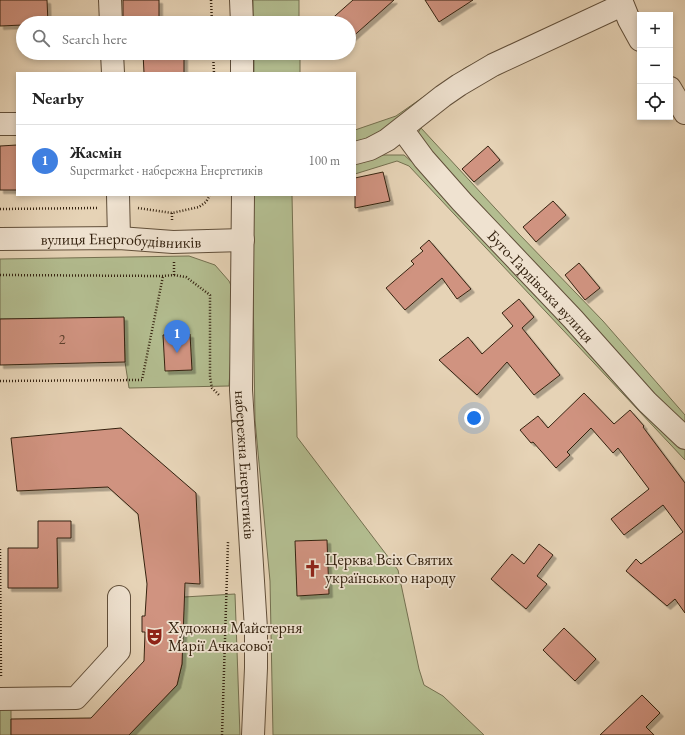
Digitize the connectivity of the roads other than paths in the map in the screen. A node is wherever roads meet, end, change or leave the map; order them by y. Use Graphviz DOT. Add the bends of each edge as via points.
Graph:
graph roads {
  1 [pos="110,0"];
  2 [pos="241,0"];
  3 [pos="622,3"];
  4 [pos="111,16"];
  5 [pos="242,16"];
  6 [pos="637,34"];
  7 [pos="112,60"];
  8 [pos="242,60"];
  9 [pos="113,72"];
  10 [pos="242,72"];
  11 [pos="673,93"];
  12 [pos="685,113"];
  13 [pos="0,124"];
  14 [pos="16,124"];
  15 [pos="402,130"];
  16 [pos="356,153"];
  17 [pos="118,196"];
  18 [pos="243,196"];
  19 [pos="119,238"];
  20 [pos="0,240"];
  21 [pos="243,240"];
  22 [pos="685,438"];
  23 [pos="119,597"];
  24 [pos="1,699"];
  25 [pos="253,735"];
  1 -- 4 [label="street"];
  2 -- 5 [label="street"];
  3 -- 6 [label="street"];
  3 -- 15 [label="street" via="488,68 443,96"];
  7 -- 9 [label="street"];
  8 -- 10 [label="street"];
  11 -- 12 [label="street"];
  13 -- 14 [label="street"];
  15 -- 16 [label="street" via="379,145"];
  15 -- 22 [label="street, Буго-Гардівська вулиця" via="462,202 647,402"];
  17 -- 19 [label="street"];
  18 -- 21 [label="street, набережна Енергетиків"];
  19 -- 20 [label="street, вулиця Енергобудівників"];
  19 -- 21 [label="street, вулиця Енергобудівників" via="173,242"];
  21 -- 25 [label="street, набережна Енергетиків" via="241,390 256,629"];
  23 -- 24 [label="street" via="119,651 76,698"];
}
